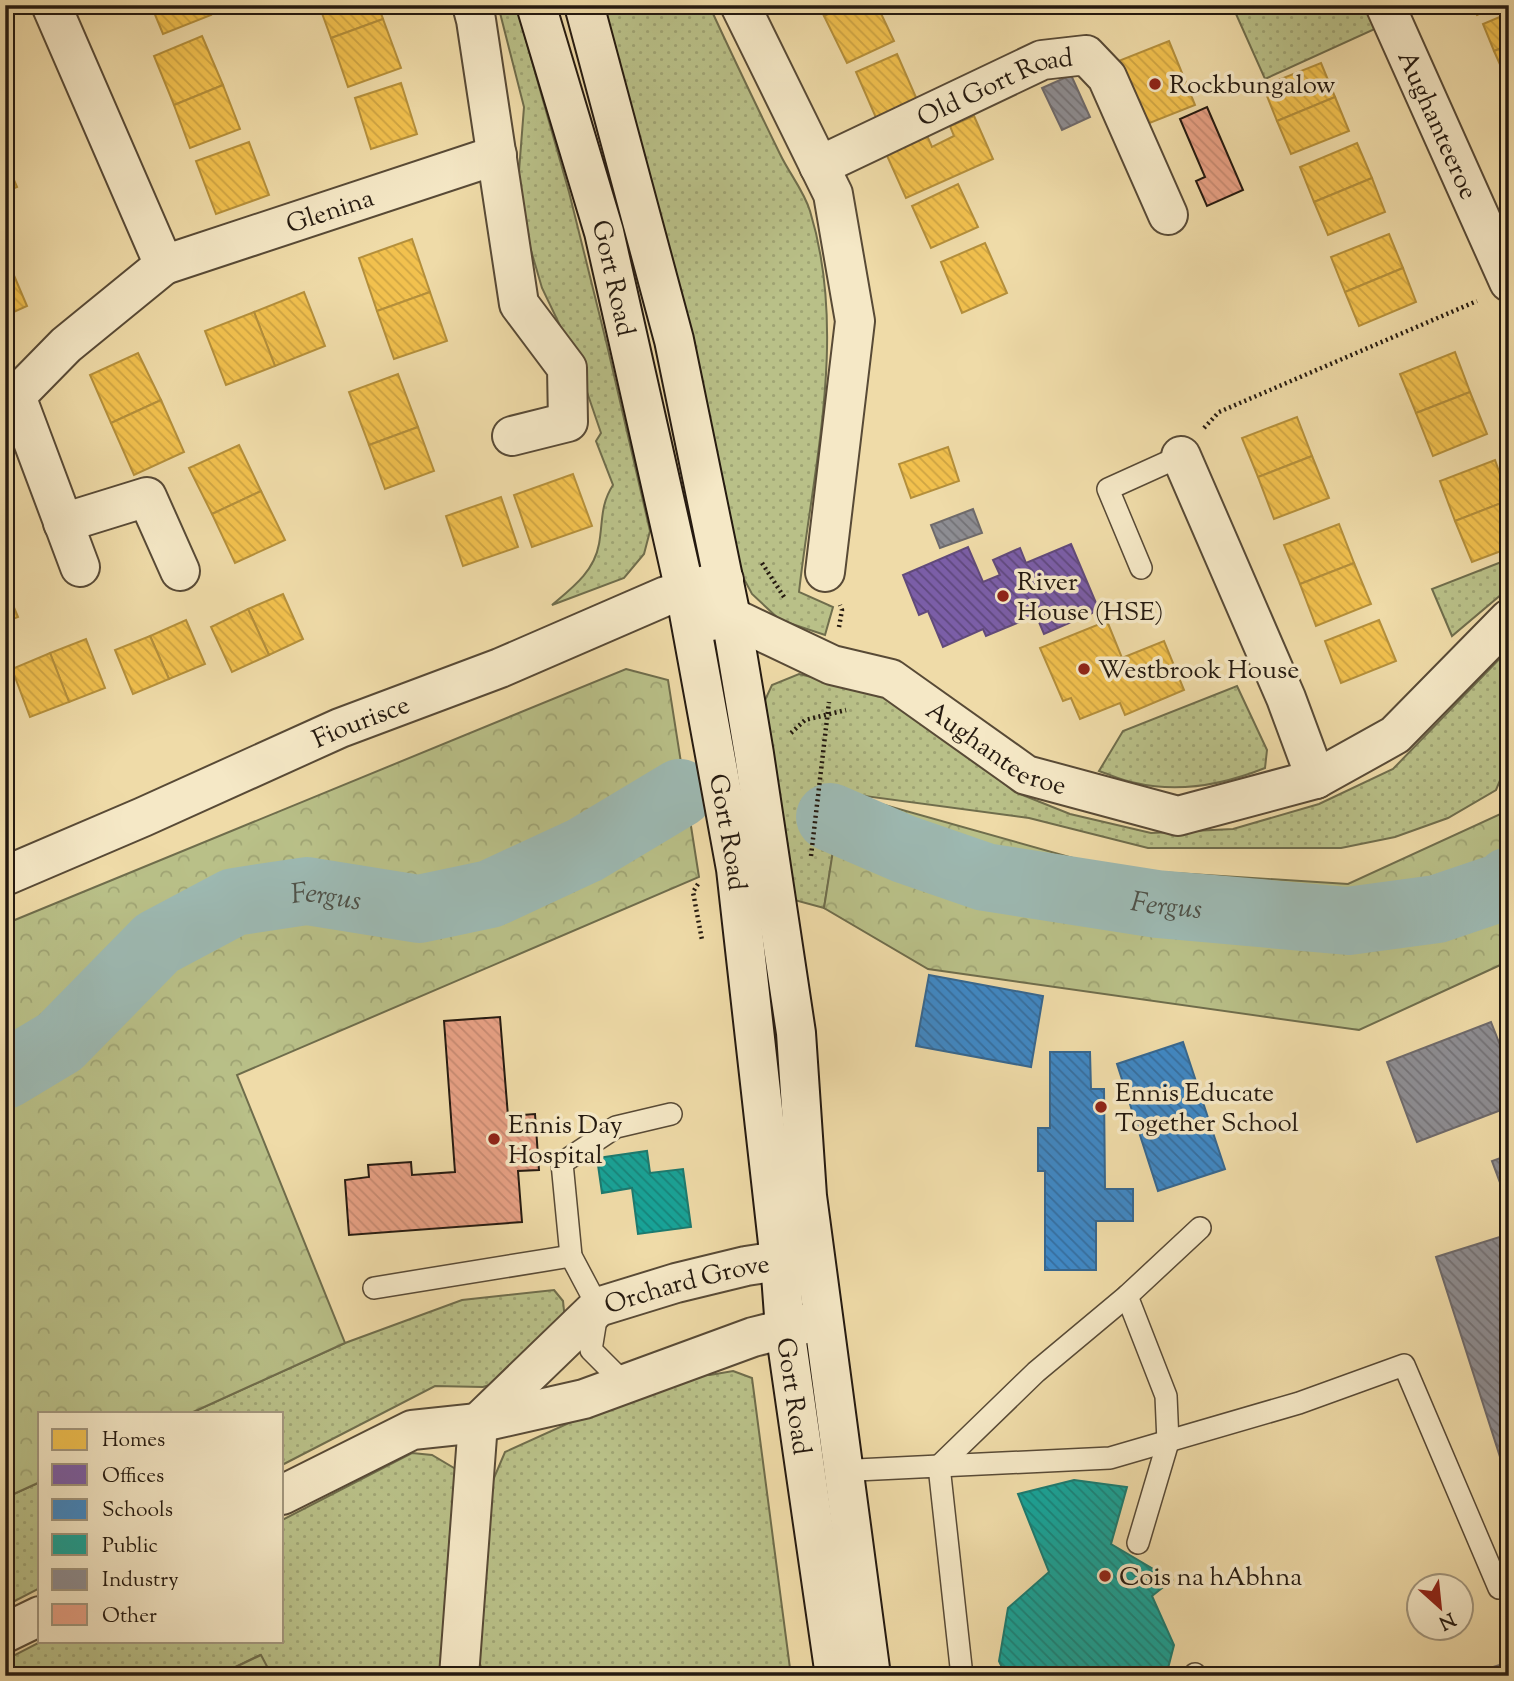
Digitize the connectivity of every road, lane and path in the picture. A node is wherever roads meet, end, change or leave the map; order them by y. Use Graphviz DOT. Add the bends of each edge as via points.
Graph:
graph roads {
  1 [pos="51,5"];
  2 [pos="472,5"];
  3 [pos="536,5"];
  4 [pos="584,5"];
  5 [pos="740,5"];
  6 [pos="1385,5"];
  7 [pos="497,155"];
  8 [pos="819,166"];
  9 [pos="1168,215"];
  10 [pos="164,265"];
  11 [pos="1496,290"];
  12 [pos="11,394"];
  13 [pos="512,436"];
  14 [pos="1181,456"];
  15 [pos="63,523"];
  16 [pos="759,559"];
  17 [pos="80,567"];
  18 [pos="1141,568"];
  19 [pos="180,571"];
  20 [pos="825,572"];
  21 [pos="724,580"];
  22 [pos="792,603"];
  23 [pos="688,608"];
  24 [pos="731,617"];
  25 [pos="1509,619"];
  26 [pos="829,625"];
  27 [pos="839,628"];
  28 [pos="852,709"];
  29 [pos="756,769"];
  30 [pos="1316,779"];
  31 [pos="5,876"];
  32 [pos="671,1115"];
  33 [pos="1200,1228"];
  34 [pos="570,1256"];
  35 [pos="798,1258"];
  36 [pos="374,1288"];
  37 [pos="1126,1296"];
  38 [pos="598,1307"];
  39 [pos="823,1320"];
  40 [pos="785,1329"];
  41 [pos="625,1384"];
  42 [pos="478,1423"];
  43 [pos="1168,1442"];
  44 [pos="939,1466"];
  45 [pos="845,1470"];
  46 [pos="806,1472"];
  47 [pos="284,1494"];
  48 [pos="1138,1543"];
  49 [pos="1499,1588"];
  50 [pos="38,1616"];
  51 [pos="5,1633"];
  52 [pos="459,1676"];
  53 [pos="835,1676"];
  54 [pos="871,1676"];
  55 [pos="962,1676"];
  1 -- 10 [label="street"];
  2 -- 7 [label="street"];
  3 -- 23 [label="street, Gort Road" via="604,232"];
  4 -- 21 [label="street, Gort Road" via="674,340"];
  5 -- 8 [label="street"];
  6 -- 11 [label="street, Aughanteeroe"];
  7 -- 10 [label="street, Glenina"];
  7 -- 13 [label="street" via="519,304 567,368 568,422"];
  8 -- 9 [label="street, Old Gort Road" via="1042,60 1086,55 1107,77"];
  8 -- 20 [label="street" via="833,194 855,321"];
  10 -- 12 [label="street, Glenina"];
  11 -- 14 [label="path" via="1219,412"];
  12 -- 15 [label="street, Glenina"];
  14 -- 18 [label="lane" via="1108,489"];
  14 -- 30 [label="street" via="1286,698"];
  15 -- 17 [label="street, Glenina"];
  15 -- 19 [label="street" via="148,497"];
  16 -- 22 [label="path"];
  21 -- 23 [label="street, Fiourisce"];
  21 -- 24 [label="street, Gort Road"];
  23 -- 24 [label="street"];
  23 -- 31 [label="street, Fiourisce" via="666,596 500,668 340,728"];
  23 -- 35 [label="street, Gort Road" via="736,869"];
  24 -- 29 [label="street, Gort Road"];
  24 -- 30 [label="street, Aughanteeroe" via="832,665 891,679 1026,775 1039,779 1178,816"];
  25 -- 30 [label="street, Aughanteeroe" via="1395,735"];
  26 -- 27 [label="path"];
  28 -- 29 [label="path" via="805,720"];
  29 -- 35 [label="street, Gort Road" via="796,1033 807,1196"];
  32 -- 34 [label="lane" via="616,1128 562,1163"];
  33 -- 37 [label="lane"];
  34 -- 36 [label="lane"];
  34 -- 38 [label="lane"];
  35 -- 38 [label="street, Orchard Grove" via="676,1283"];
  35 -- 39 [label="street, Gort Road"];
  35 -- 40 [label="street, Gort Road"];
  37 -- 43 [label="lane" via="1166,1396"];
  37 -- 44 [label="lane" via="1036,1372"];
  38 -- 41 [label="lane" via="591,1350"];
  38 -- 42 [label="street, Orchard Grove"];
  39 -- 40 [label="street"];
  39 -- 45 [label="street, Gort Road"];
  40 -- 41 [label="street"];
  40 -- 46 [label="street, Gort Road"];
  41 -- 42 [label="street" via="584,1399"];
  42 -- 47 [label="street" via="412,1430"];
  42 -- 52 [label="street"];
  43 -- 44 [label="lane" via="1110,1458"];
  43 -- 48 [label="lane"];
  43 -- 49 [label="lane" via="1299,1403 1404,1365"];
  44 -- 45 [label="lane"];
  44 -- 55 [label="lane"];
  45 -- 46 [label="lane"];
  45 -- 54 [label="street, Gort Road"];
  46 -- 53 [label="street, Gort Road"];
  50 -- 51 [label="street"];
}
